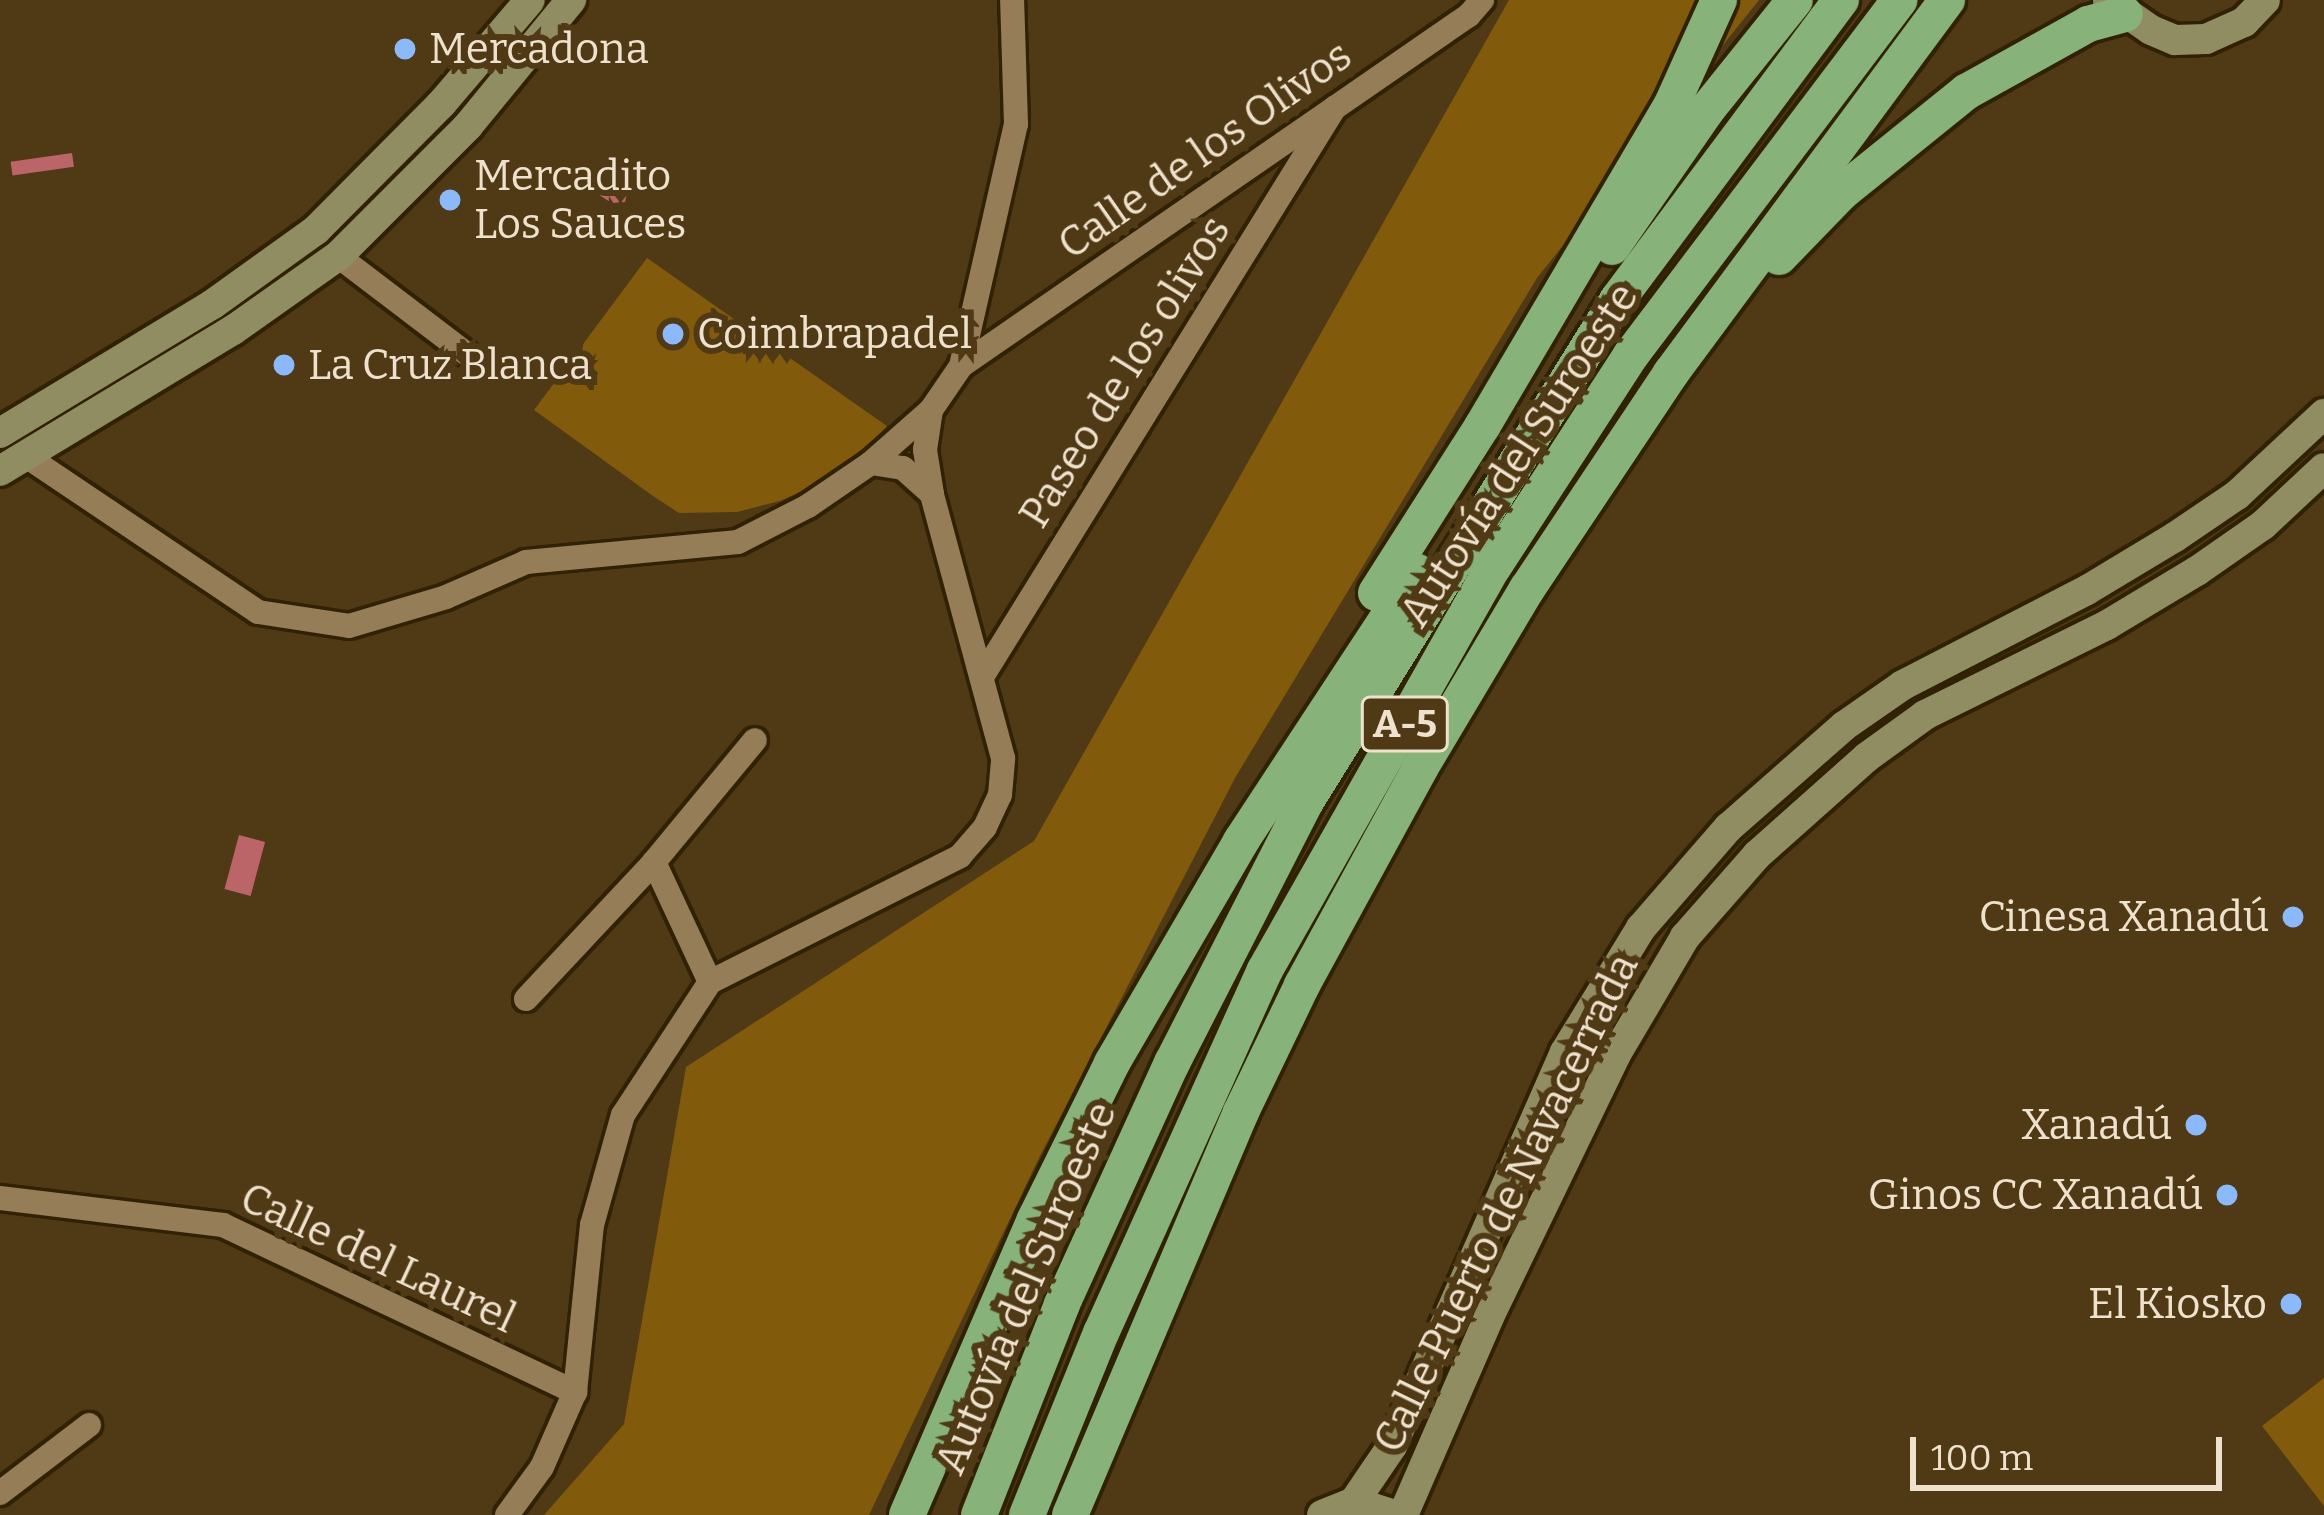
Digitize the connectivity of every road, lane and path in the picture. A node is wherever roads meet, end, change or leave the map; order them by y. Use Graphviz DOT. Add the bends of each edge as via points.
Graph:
graph roads {
  1 [pos="530,0"];
  2 [pos="572,0"];
  3 [pos="1012,0"];
  4 [pos="1482,0"];
  5 [pos="1719,0"];
  6 [pos="1795,0"];
  7 [pos="1841,0"];
  8 [pos="1899,0"];
  9 [pos="1947,0"];
  10 [pos="2265,0"];
  11 [pos="2116,7"];
  12 [pos="1335,107"];
  13 [pos="338,256"];
  14 [pos="1618,298"];
  15 [pos="977,302"];
  16 [pos="1029,319"];
  17 [pos="472,358"];
  18 [pos="961,366"];
  19 [pos="1671,373"];
  20 [pos="931,410"];
  21 [pos="2324,414"];
  22 [pos="1483,425"];
  23 [pos="0,433"];
  24 [pos="29,458"];
  25 [pos="871,464"];
  26 [pos="2324,468"];
  27 [pos="0,471"];
  28 [pos="932,494"];
  29 [pos="982,677"];
  30 [pos="755,740"];
  31 [pos="654,862"];
  32 [pos="710,982"];
  33 [pos="526,999"];
  34 [pos="1112,1064"];
  35 [pos="0,1198"];
  36 [pos="575,1392"];
  37 [pos="89,1426"];
  38 [pos="0,1493"];
  39 [pos="1354,1502"];
  40 [pos="507,1515"];
  41 [pos="907,1515"];
  42 [pos="979,1515"];
  43 [pos="1027,1515"];
  44 [pos="1070,1515"];
  45 [pos="1322,1515"];
  46 [pos="1399,1515"];
  1 -- 23 [label="street" via="316,230 213,304"];
  2 -- 13 [label="street" via="468,127"];
  3 -- 15 [label="street" via="1016,124"];
  4 -- 12 [label="street, Calle de los Olivos"];
  5 -- 22 [label="highway" via="1672,104"];
  6 -- 22 [label="highway" via="1706,111"];
  7 -- 14 [label="highway, Autovía del Suroeste / A-5"];
  8 -- 43 [label="highway, Autovía del Suroeste / A-5" via="1631,355 1494,566 1265,970"];
  9 -- 19 [label="highway"];
  10 -- 11 [label="street" via="2244,22 2206,39 2175,40"];
  11 -- 19 [label="highway" via="1966,92 1898,143 1786,248 1718,338"];
  12 -- 16 [label="street, Calle de los Olivos"];
  12 -- 29 [label="street, Paseo de los olivos"];
  13 -- 17 [label="street"];
  13 -- 24 [label="street"];
  14 -- 34 [label="highway" via="1572,343 1459,508 1241,842"];
  14 -- 42 [label="highway, Autovía del Suroeste / A-5" via="1305,803 1172,1063 1062,1304"];
  15 -- 16 [label="street" via="997,319"];
  15 -- 18 [label="street"];
  16 -- 18 [label="street, Calle de los Olivos"];
  18 -- 20 [label="street"];
  19 -- 44 [label="highway" via="1526,589 1301,985"];
  20 -- 25 [label="street"];
  20 -- 28 [label="street" via="925,450"];
  21 -- 39 [label="street, Calle Puerto de Navacerrada" via="2237,494 2175,537 1970,647 1844,726 1728,828 1641,928 1565,1052 1393,1445"];
  22 -- 34 [label="highway" via="1247,797"];
  24 -- 25 [label="street" via="258,612 349,626 526,562 738,542"];
  24 -- 27 [label="street"];
  25 -- 28 [label="street" via="903,468"];
  26 -- 46 [label="street, Calle Puerto de Navacerrada" via="2264,525 2198,571 1925,716 1815,800 1714,904 1685,937 1615,1055"];
  28 -- 29 [label="street"];
  29 -- 32 [label="street" via="1003,758 986,827 960,856"];
  30 -- 31 [label="street"];
  31 -- 32 [label="street"];
  31 -- 33 [label="street"];
  32 -- 36 [label="street" via="623,1115 602,1173"];
  34 -- 41 [label="highway"];
  35 -- 36 [label="street, Calle del Laurel" via="224,1226"];
  36 -- 40 [label="street" via="542,1466"];
  37 -- 38 [label="street"];
  39 -- 45 [label="street"];
  39 -- 46 [label="street"];
}
